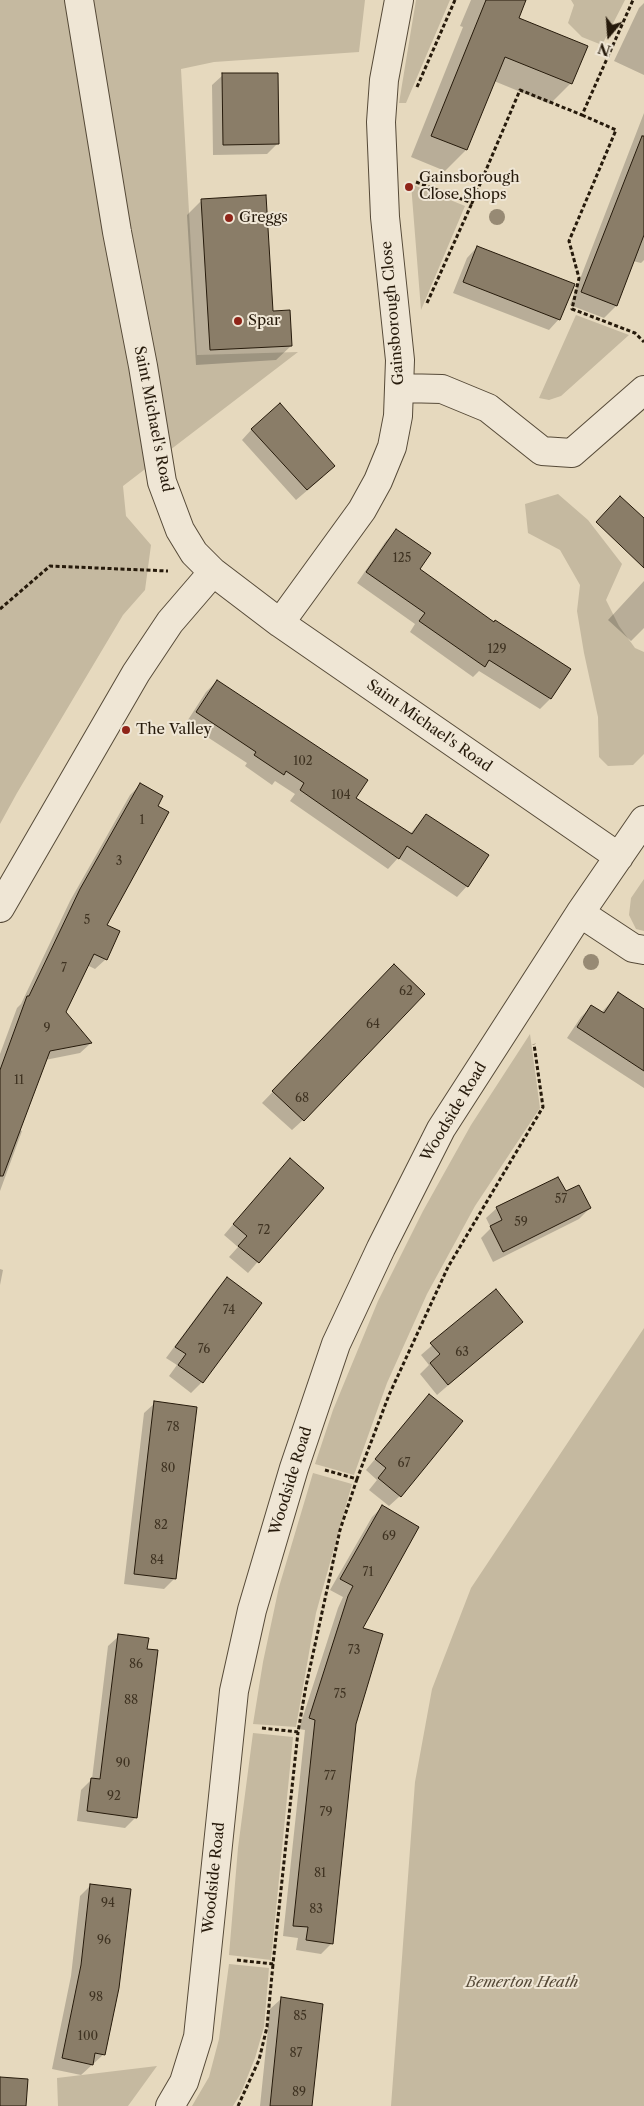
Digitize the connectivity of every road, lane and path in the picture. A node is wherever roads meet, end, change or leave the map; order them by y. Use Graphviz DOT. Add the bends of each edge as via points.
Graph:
graph roads {
  1 [pos="79,0"];
  2 [pos="399,0"];
  3 [pos="455,0"];
  4 [pos="633,0"];
  5 [pos="417,88"];
  6 [pos="582,115"];
  7 [pos="412,180"];
  8 [pos="472,203"];
  9 [pos="396,319"];
  10 [pos="644,342"];
  11 [pos="401,388"];
  12 [pos="644,390"];
  13 [pos="212,572"];
  14 [pos="0,609"];
  15 [pos="280,623"];
  16 [pos="644,820"];
  17 [pos="619,857"];
  18 [pos="0,908"];
  19 [pos="580,913"];
  20 [pos="644,950"];
  21 [pos="514,1016"];
  22 [pos="296,1462"];
  23 [pos="357,1480"];
  24 [pos="230,1725"];
  25 [pos="298,1732"];
  26 [pos="206,1958"];
  27 [pos="273,1964"];
  28 [pos="170,2106"];
  29 [pos="238,2106"];
  1 -- 13 [label="street, Saint Michael's Road" via="162,482 180,530 194,554"];
  2 -- 9 [label="street, Gainsborough Close" via="384,80 380,122 385,217"];
  3 -- 5 [label="path"];
  4 -- 6 [label="path"];
  6 -- 8 [label="path" via="520,90"];
  6 -- 10 [label="path" via="616,130 570,241 579,278 572,309 635,334"];
  7 -- 8 [label="path"];
  8 -- 9 [label="path" via="422,317"];
  9 -- 11 [label="street, Gainsborough Close"];
  11 -- 12 [label="street" via="442,389 488,408 542,451 572,453"];
  11 -- 15 [label="street, Gainsborough Close" via="392,447 378,481 362,510"];
  13 -- 14 [label="path" via="50,566"];
  13 -- 15 [label="street, Saint Michael's Road"];
  13 -- 18 [label="street" via="170,622 136,673"];
  15 -- 17 [label="street, Saint Michael's Road"];
  16 -- 17 [label="street, Woodside Road"];
  17 -- 19 [label="street, Woodside Road"];
  19 -- 20 [label="street" via="633,948"];
  19 -- 21 [label="street, Woodside Road"];
  21 -- 22 [label="street, Woodside Road" via="441,1129 380,1248 336,1344"];
  21 -- 23 [label="path" via="532,1029 543,1107 448,1267 389,1395"];
  22 -- 23 [label="path"];
  22 -- 24 [label="street, Woodside Road" via="252,1610"];
  23 -- 25 [label="path" via="340,1530"];
  24 -- 25 [label="path"];
  24 -- 26 [label="street, Woodside Road"];
  25 -- 27 [label="path"];
  26 -- 27 [label="path"];
  26 -- 28 [label="street, Woodside Road" via="198,2037 184,2082"];
  27 -- 29 [label="path" via="267,2027 260,2060"];
}
